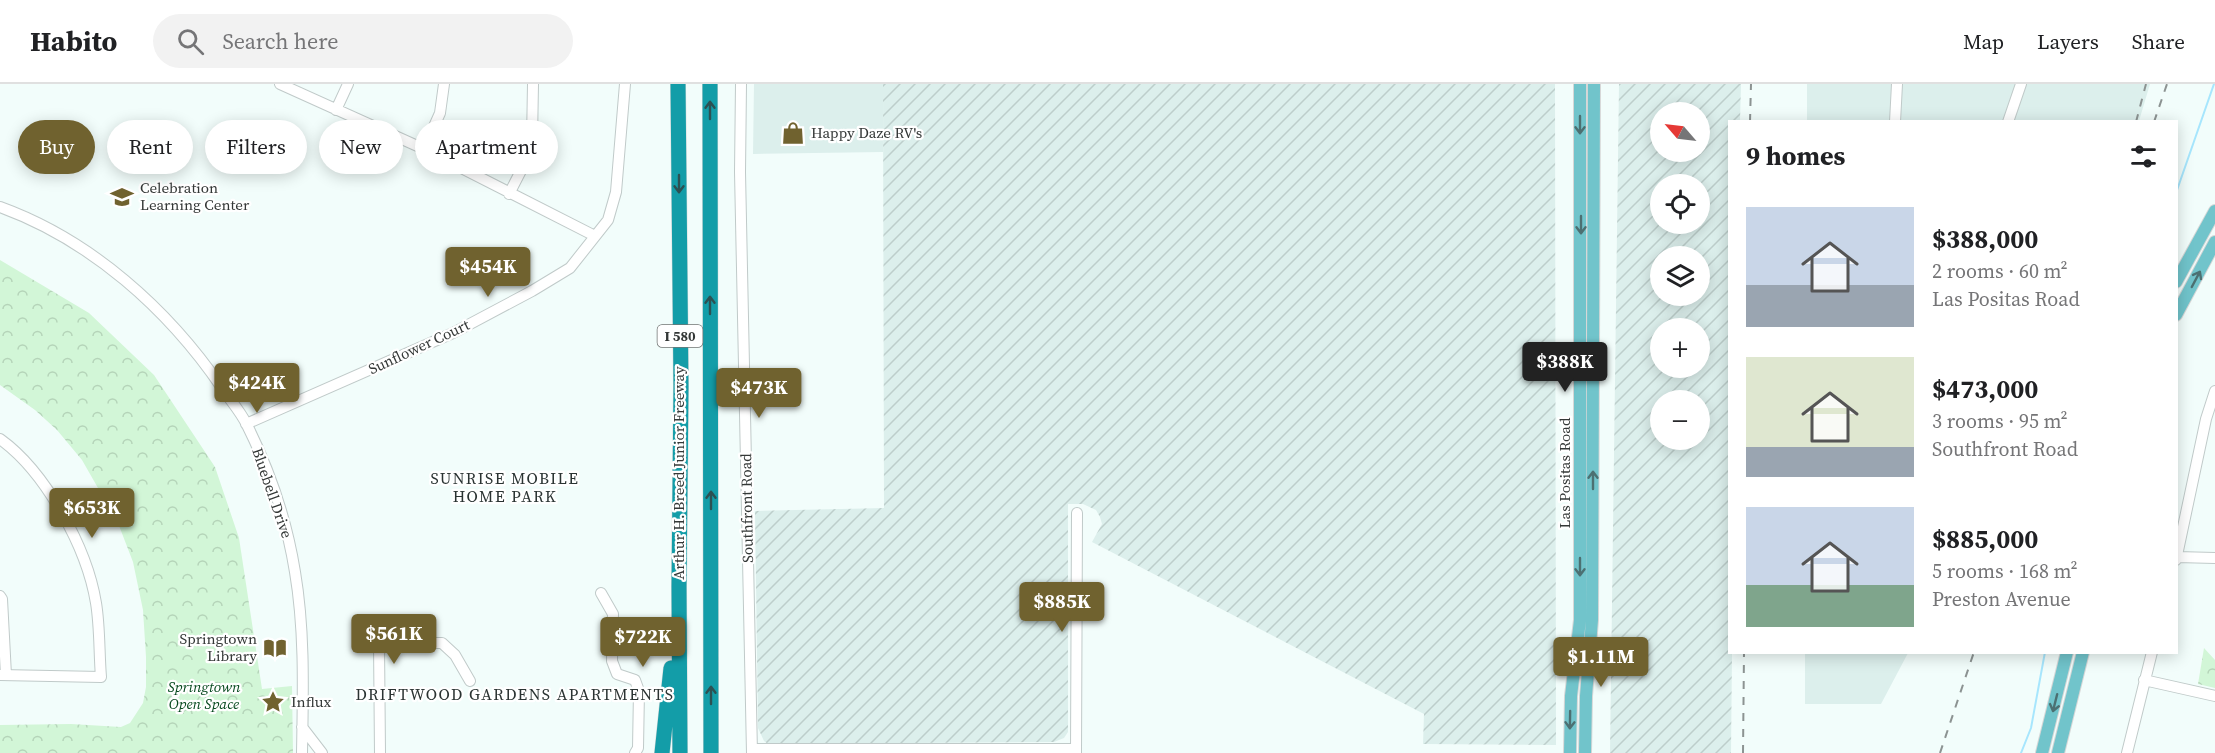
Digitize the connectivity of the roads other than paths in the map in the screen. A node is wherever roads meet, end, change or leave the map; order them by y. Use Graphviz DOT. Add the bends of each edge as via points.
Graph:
graph roads {
  1 [pos="279,84"];
  2 [pos="348,84"];
  3 [pos="444,84"];
  4 [pos="533,84"];
  5 [pos="625,84"];
  6 [pos="678,84"];
  7 [pos="710,84"];
  8 [pos="741,84"];
  9 [pos="1580,84"];
  10 [pos="1594,84"];
  11 [pos="1897,84"];
  12 [pos="2021,84"];
  13 [pos="336,110"];
  14 [pos="437,120"];
  15 [pos="1895,120"];
  16 [pos="2009,120"];
  17 [pos="415,146"];
  18 [pos="470,174"];
  19 [pos="509,194"];
  20 [pos="0,207"];
  21 [pos="2213,218"];
  22 [pos="596,236"];
  23 [pos="2215,242"];
  24 [pos="2178,279"];
  25 [pos="2178,311"];
  26 [pos="2215,391"];
  27 [pos="246,423"];
  28 [pos="0,439"];
  29 [pos="1077,513"];
  30 [pos="2178,553"];
  31 [pos="2178,558"];
  32 [pos="2215,558"];
  33 [pos="678,587"];
  34 [pos="601,593"];
  35 [pos="0,596"];
  36 [pos="2067,654"];
  37 [pos="2083,654"];
  38 [pos="2151,654"];
  39 [pos="3,675"];
  40 [pos="2144,680"];
  41 [pos="470,681"];
  42 [pos="2215,696"];
  43 [pos="302,727"];
  44 [pos="752,751"];
  45 [pos="1076,751"];
  46 [pos="303,753"];
  47 [pos="322,753"];
  48 [pos="380,753"];
  49 [pos="635,753"];
  50 [pos="662,753"];
  51 [pos="680,753"];
  52 [pos="711,753"];
  53 [pos="1570,753"];
  54 [pos="1585,753"];
  55 [pos="2042,753"];
  56 [pos="2058,753"];
  57 [pos="2127,753"];
  1 -- 13 [label="street"];
  2 -- 13 [label="street"];
  3 -- 14 [label="street"];
  4 -- 19 [label="street" via="532,140"];
  5 -- 22 [label="street, Sunflower Court" via="616,192 608,220"];
  6 -- 33 [label="highway, Arthur H. Breed Junior Freeway / I 580, one-way"];
  52 -- 7 [label="highway, Arthur H. Breed Junior Freeway / I 580, one-way"];
  8 -- 44 [label="street, Southfront Road"];
  9 -- 53 [label="main road, Las Positas Road, one-way" via="1580,620 1571,696"];
  54 -- 10 [label="main road, Las Positas Road, one-way" via="1592,620"];
  11 -- 15 [label="street"];
  12 -- 16 [label="street"];
  13 -- 17 [label="street"];
  18 -- 19 [label="street"];
  19 -- 22 [label="street"];
  20 -- 27 [label="street, Bluebell Drive" via="78,247 162,313 190,344"];
  21 -- 24 [label="main road"];
  22 -- 27 [label="street, Sunflower Court" via="570,268 523,296 453,333"];
  25 -- 23 [label="main road, one-way"];
  26 -- 30 [label="street"];
  27 -- 43 [label="street, Bluebell Drive" via="272,483 296,573 302,636"];
  28 -- 39 [label="street" via="13,448 50,494 78,543 96,603 101,677"];
  29 -- 45 [label="street"];
  31 -- 32 [label="street"];
  33 -- 50 [label="highway"];
  33 -- 51 [label="highway, Arthur H. Breed Junior Freeway / I 580"];
  34 -- 49 [label="street" via="613,614 612,661 617,674 635,680 639,691"];
  35 -- 39 [label="street"];
  36 -- 55 [label="main road, one-way"];
  37 -- 56 [label="main road"];
  38 -- 40 [label="street"];
  40 -- 42 [label="street"];
  40 -- 57 [label="street"];
  41 -- 48 [label="street" via="442,642 379,643"];
  43 -- 46 [label="street, Bluebell Drive"];
  43 -- 47 [label="street"];
  44 -- 45 [label="street"];
}
